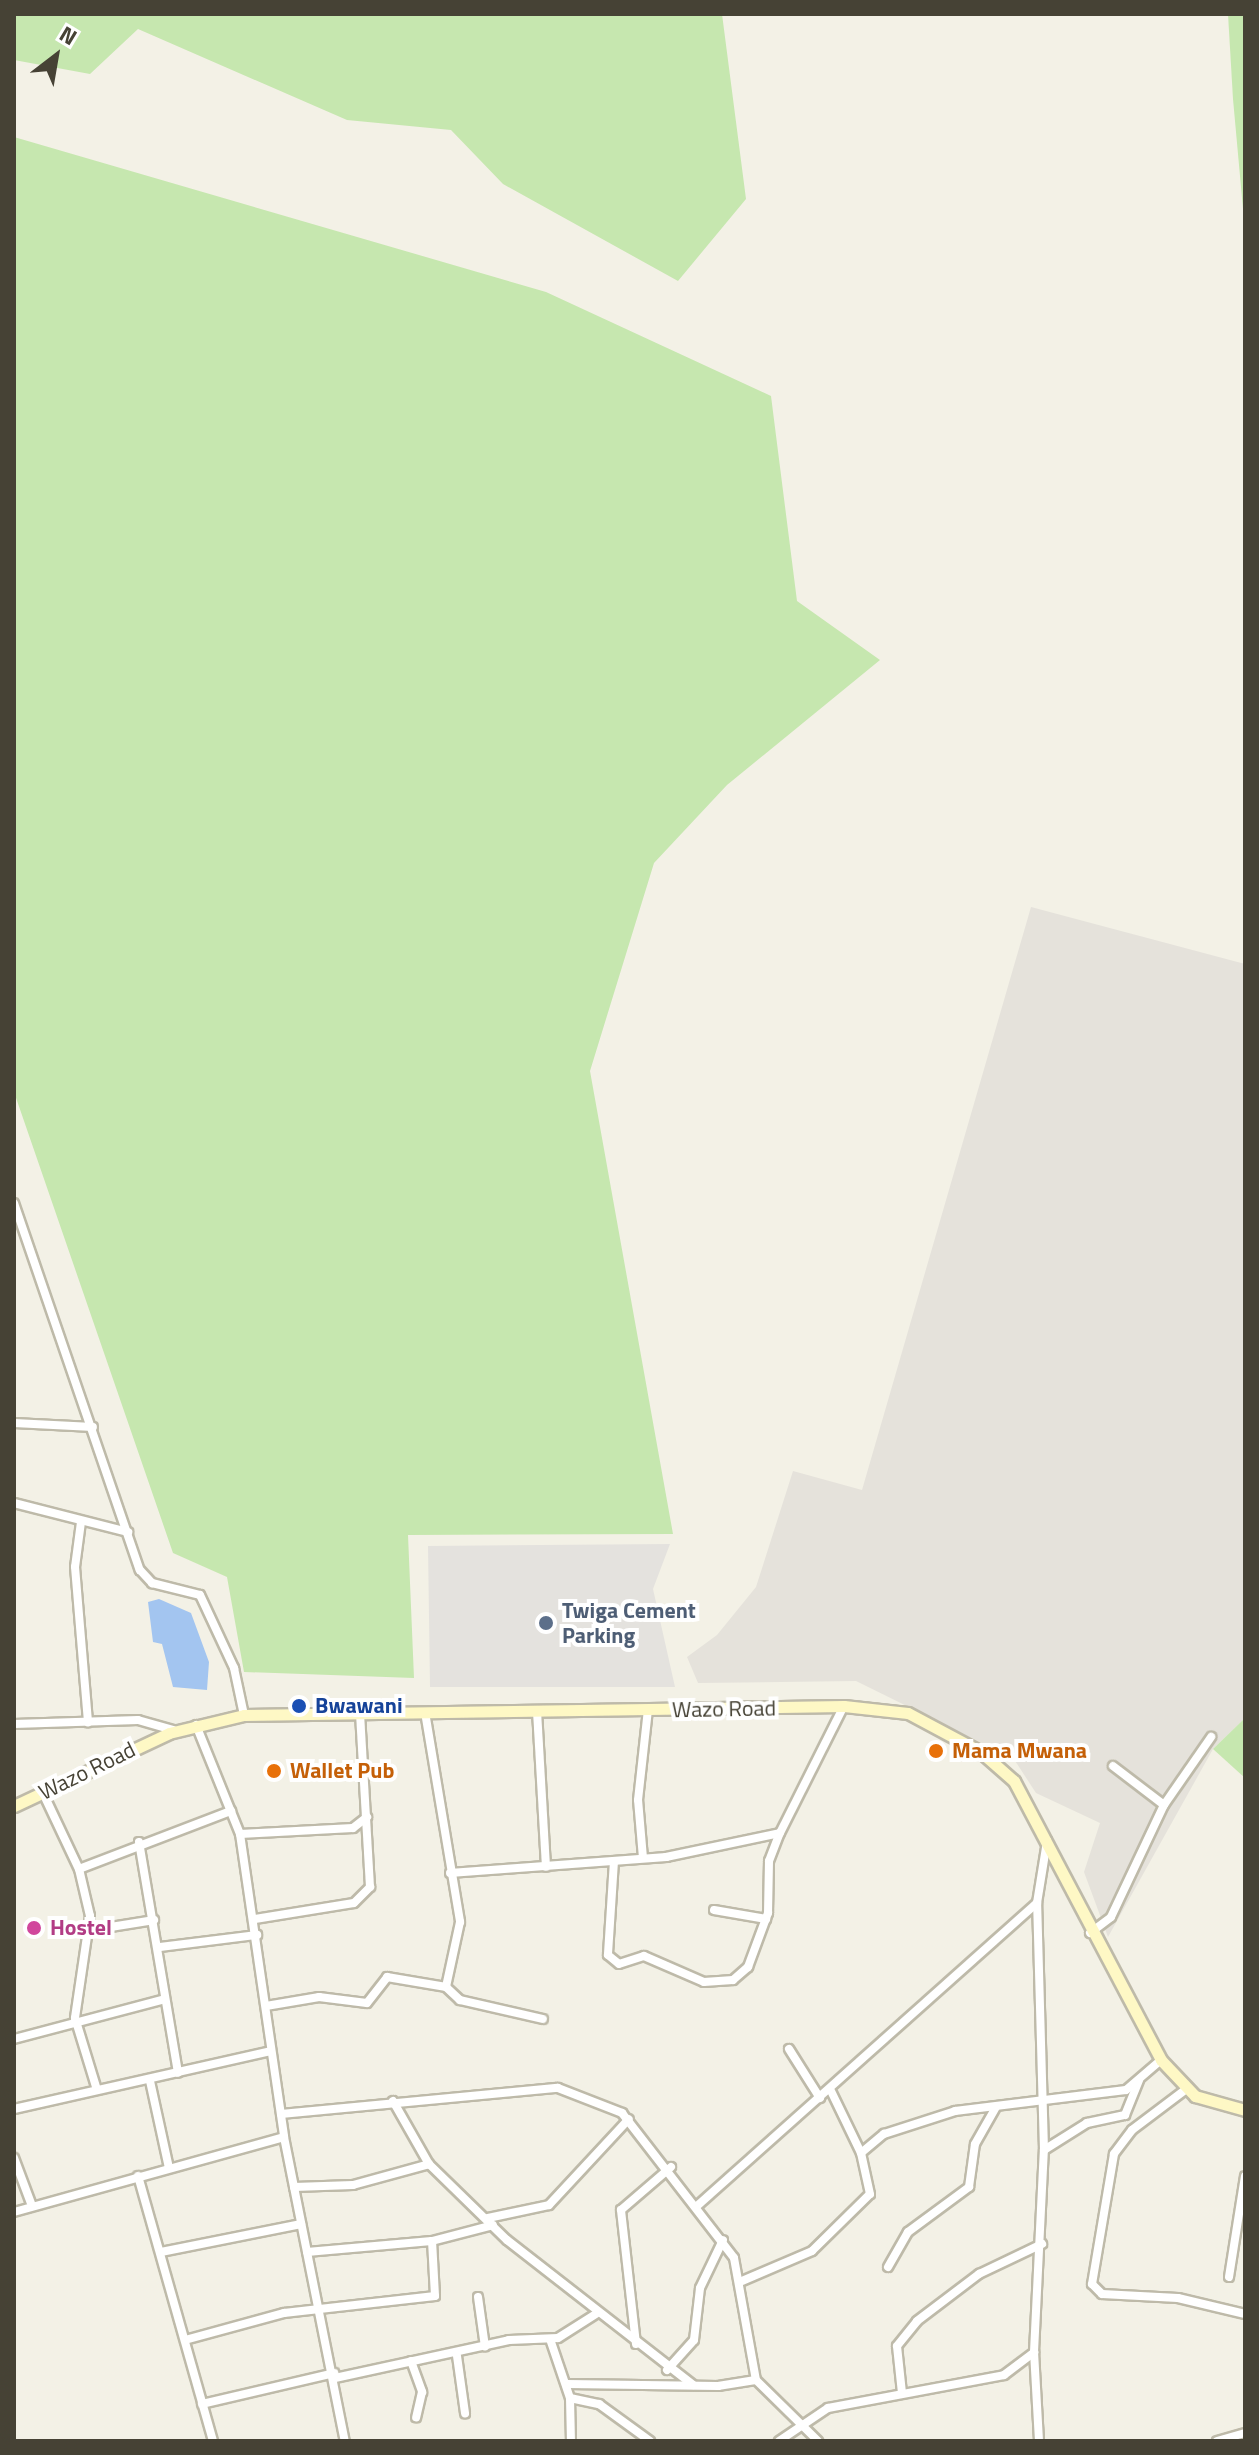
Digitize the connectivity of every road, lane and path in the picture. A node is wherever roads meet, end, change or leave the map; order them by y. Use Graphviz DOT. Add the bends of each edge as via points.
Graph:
graph roads {
  1 [pos="14,1203"];
  2 [pos="17,1221"];
  3 [pos="14,1423"];
  4 [pos="93,1427"];
  5 [pos="14,1503"];
  6 [pos="81,1522"];
  7 [pos="128,1532"];
  8 [pos="844,1706"];
  9 [pos="648,1710"];
  10 [pos="537,1711"];
  11 [pos="244,1715"];
  12 [pos="360,1715"];
  13 [pos="426,1718"];
  14 [pos="88,1722"];
  15 [pos="14,1724"];
  16 [pos="196,1724"];
  17 [pos="175,1731"];
  18 [pos="1211,1737"];
  19 [pos="1113,1766"];
  20 [pos="43,1793"];
  21 [pos="1164,1805"];
  22 [pos="14,1806"];
  23 [pos="231,1811"];
  24 [pos="367,1816"];
  25 [pos="780,1833"];
  26 [pos="240,1834"];
  27 [pos="1047,1840"];
  28 [pos="139,1842"];
  29 [pos="643,1858"];
  30 [pos="614,1861"];
  31 [pos="546,1867"];
  32 [pos="79,1869"];
  33 [pos="450,1873"];
  34 [pos="1037,1903"];
  35 [pos="714,1910"];
  36 [pos="255,1919"];
  37 [pos="766,1919"];
  38 [pos="154,1920"];
  39 [pos="92,1930"];
  40 [pos="1090,1933"];
  41 [pos="257,1935"];
  42 [pos="160,1947"];
  43 [pos="446,1987"];
  44 [pos="165,1999"];
  45 [pos="266,2006"];
  46 [pos="75,2018"];
  47 [pos="543,2019"];
  48 [pos="14,2039"];
  49 [pos="789,2049"];
  50 [pos="271,2051"];
  51 [pos="1161,2060"];
  52 [pos="178,2073"];
  53 [pos="1139,2080"];
  54 [pos="150,2081"];
  55 [pos="97,2090"];
  56 [pos="1185,2090"];
  57 [pos="831,2091"];
  58 [pos="820,2098"];
  59 [pos="393,2101"];
  60 [pos="1044,2102"];
  61 [pos="996,2107"];
  62 [pos="14,2109"];
  63 [pos="1245,2110"];
  64 [pos="281,2114"];
  65 [pos="629,2119"];
  66 [pos="284,2137"];
  67 [pos="1044,2150"];
  68 [pos="861,2153"];
  69 [pos="14,2158"];
  70 [pos="429,2164"];
  71 [pos="671,2167"];
  72 [pos="169,2168"];
  73 [pos="138,2176"];
  74 [pos="1245,2176"];
  75 [pos="294,2187"];
  76 [pos="698,2205"];
  77 [pos="32,2206"];
  78 [pos="14,2212"];
  79 [pos="491,2222"];
  80 [pos="301,2224"];
  81 [pos="723,2240"];
  82 [pos="432,2241"];
  83 [pos="1042,2244"];
  84 [pos="161,2252"];
  85 [pos="307,2252"];
  86 [pos="888,2267"];
  87 [pos="1229,2277"];
  88 [pos="742,2281"];
  89 [pos="478,2297"];
  90 [pos="320,2309"];
  91 [pos="596,2314"];
  92 [pos="1245,2314"];
  93 [pos="550,2339"];
  94 [pos="185,2340"];
  95 [pos="636,2344"];
  96 [pos="485,2347"];
  97 [pos="1034,2352"];
  98 [pos="457,2356"];
  99 [pos="411,2361"];
  100 [pos="667,2370"];
  101 [pos="335,2376"];
  102 [pos="756,2380"];
  103 [pos="567,2384"];
  104 [pos="693,2385"];
  105 [pos="902,2393"];
  106 [pos="570,2398"];
  107 [pos="202,2404"];
  108 [pos="465,2413"];
  109 [pos="416,2417"];
  110 [pos="800,2425"];
  111 [pos="1245,2433"];
  112 [pos="1233,2439"];
  113 [pos="213,2441"];
  114 [pos="345,2441"];
  115 [pos="571,2441"];
  116 [pos="650,2441"];
  117 [pos="779,2441"];
  118 [pos="818,2441"];
  119 [pos="1039,2441"];
  120 [pos="1217,2441"];
  1 -- 2 [label="street"];
  2 -- 4 [label="street"];
  3 -- 4 [label="street"];
  4 -- 7 [label="street"];
  5 -- 6 [label="street"];
  6 -- 7 [label="street"];
  6 -- 14 [label="street" via="75,1567"];
  7 -- 11 [label="street" via="145,1577 193,1591 204,1602 234,1668"];
  8 -- 9 [label="main road, Wazo Road"];
  8 -- 25 [label="street"];
  8 -- 27 [label="main road, Wazo Road" via="908,1713 981,1752 1014,1781"];
  9 -- 10 [label="main road, Wazo Road"];
  9 -- 29 [label="street" via="638,1800"];
  10 -- 13 [label="main road, Wazo Road"];
  10 -- 31 [label="street"];
  11 -- 12 [label="main road, Wazo Road"];
  11 -- 16 [label="main road, Wazo Road"];
  12 -- 13 [label="main road, Wazo Road"];
  12 -- 24 [label="street"];
  13 -- 33 [label="street"];
  14 -- 15 [label="street"];
  14 -- 17 [label="street" via="138,1720"];
  16 -- 17 [label="main road, Wazo Road"];
  16 -- 23 [label="street"];
  17 -- 20 [label="main road, Wazo Road"];
  18 -- 21 [label="street"];
  19 -- 21 [label="street"];
  20 -- 22 [label="main road, Wazo Road"];
  20 -- 32 [label="street"];
  21 -- 40 [label="street" via="1111,1917"];
  23 -- 26 [label="street"];
  23 -- 28 [label="street"];
  24 -- 26 [label="street" via="353,1828"];
  24 -- 36 [label="street" via="374,1871 364,1897"];
  25 -- 29 [label="street"];
  25 -- 37 [label="street" via="769,1861"];
  26 -- 36 [label="street"];
  27 -- 34 [label="street"];
  27 -- 40 [label="main road, Wazo Road"];
  28 -- 32 [label="street"];
  28 -- 38 [label="street"];
  29 -- 30 [label="street"];
  30 -- 31 [label="street"];
  30 -- 37 [label="street" via="605,1932 608,1955 619,1964 644,1956 704,1982 733,1980 748,1967"];
  31 -- 33 [label="street"];
  32 -- 39 [label="street"];
  33 -- 43 [label="street" via="460,1922"];
  34 -- 57 [label="street"];
  34 -- 60 [label="street"];
  35 -- 37 [label="street"];
  36 -- 41 [label="street"];
  38 -- 39 [label="street"];
  38 -- 42 [label="street"];
  39 -- 46 [label="street"];
  40 -- 51 [label="main road, Wazo Road"];
  41 -- 42 [label="street"];
  41 -- 45 [label="street"];
  42 -- 44 [label="street"];
  43 -- 45 [label="street" via="387,1977 367,2003 319,1997"];
  43 -- 47 [label="street" via="460,2000"];
  44 -- 46 [label="street"];
  44 -- 52 [label="street"];
  45 -- 50 [label="street"];
  46 -- 48 [label="street"];
  46 -- 55 [label="street"];
  49 -- 58 [label="street"];
  50 -- 52 [label="street"];
  50 -- 64 [label="street"];
  51 -- 53 [label="street"];
  51 -- 56 [label="main road, Wazo Road"];
  52 -- 54 [label="street"];
  53 -- 60 [label="street" via="1113,2093"];
  53 -- 67 [label="street" via="1125,2115 1087,2123"];
  54 -- 55 [label="street"];
  54 -- 72 [label="street"];
  55 -- 62 [label="street"];
  56 -- 63 [label="main road"];
  56 -- 92 [label="street" via="1132,2130 1114,2154 1092,2284 1102,2294 1178,2298"];
  57 -- 58 [label="street"];
  57 -- 68 [label="street"];
  58 -- 76 [label="street" via="730,2169"];
  59 -- 64 [label="street"];
  59 -- 65 [label="street" via="558,2088 603,2102"];
  59 -- 70 [label="street"];
  60 -- 61 [label="street"];
  60 -- 67 [label="street"];
  61 -- 68 [label="street" via="905,2125"];
  61 -- 86 [label="street" via="975,2144 969,2187 908,2232"];
  64 -- 66 [label="street"];
  65 -- 71 [label="street"];
  65 -- 79 [label="street" via="549,2205"];
  66 -- 72 [label="street"];
  66 -- 75 [label="street"];
  67 -- 83 [label="street"];
  68 -- 88 [label="street" via="866,2199 812,2251"];
  69 -- 77 [label="street"];
  70 -- 75 [label="street" via="353,2185"];
  70 -- 79 [label="street"];
  71 -- 76 [label="street"];
  71 -- 95 [label="street" via="621,2210"];
  72 -- 73 [label="street"];
  73 -- 77 [label="street"];
  73 -- 84 [label="street"];
  74 -- 87 [label="street"];
  75 -- 80 [label="street"];
  76 -- 81 [label="street"];
  77 -- 78 [label="street"];
  79 -- 82 [label="street"];
  79 -- 91 [label="street"];
  80 -- 84 [label="street"];
  80 -- 85 [label="street"];
  81 -- 88 [label="street"];
  81 -- 100 [label="street" via="700,2288 694,2340"];
  82 -- 85 [label="street"];
  82 -- 90 [label="street" via="435,2296"];
  83 -- 97 [label="street"];
  83 -- 105 [label="street" via="979,2274 917,2321 897,2346"];
  84 -- 94 [label="street"];
  85 -- 90 [label="street"];
  88 -- 102 [label="street"];
  89 -- 96 [label="street"];
  90 -- 94 [label="street"];
  90 -- 101 [label="street"];
  91 -- 93 [label="street"];
  91 -- 95 [label="street"];
  93 -- 96 [label="street"];
  93 -- 103 [label="street"];
  94 -- 107 [label="street"];
  95 -- 100 [label="street"];
  96 -- 98 [label="street"];
  97 -- 105 [label="street" via="1004,2375"];
  97 -- 119 [label="street"];
  98 -- 99 [label="street"];
  98 -- 108 [label="street"];
  99 -- 101 [label="street"];
  99 -- 109 [label="street" via="422,2392"];
  100 -- 104 [label="street"];
  101 -- 107 [label="street"];
  101 -- 114 [label="street"];
  102 -- 104 [label="street"];
  102 -- 110 [label="street"];
  103 -- 104 [label="street"];
  103 -- 106 [label="street"];
  105 -- 110 [label="street" via="828,2408"];
  106 -- 115 [label="street"];
  106 -- 116 [label="street" via="599,2404"];
  107 -- 113 [label="street"];
  110 -- 117 [label="street"];
  110 -- 118 [label="street"];
  111 -- 112 [label="street"];
  112 -- 120 [label="street"];
}
